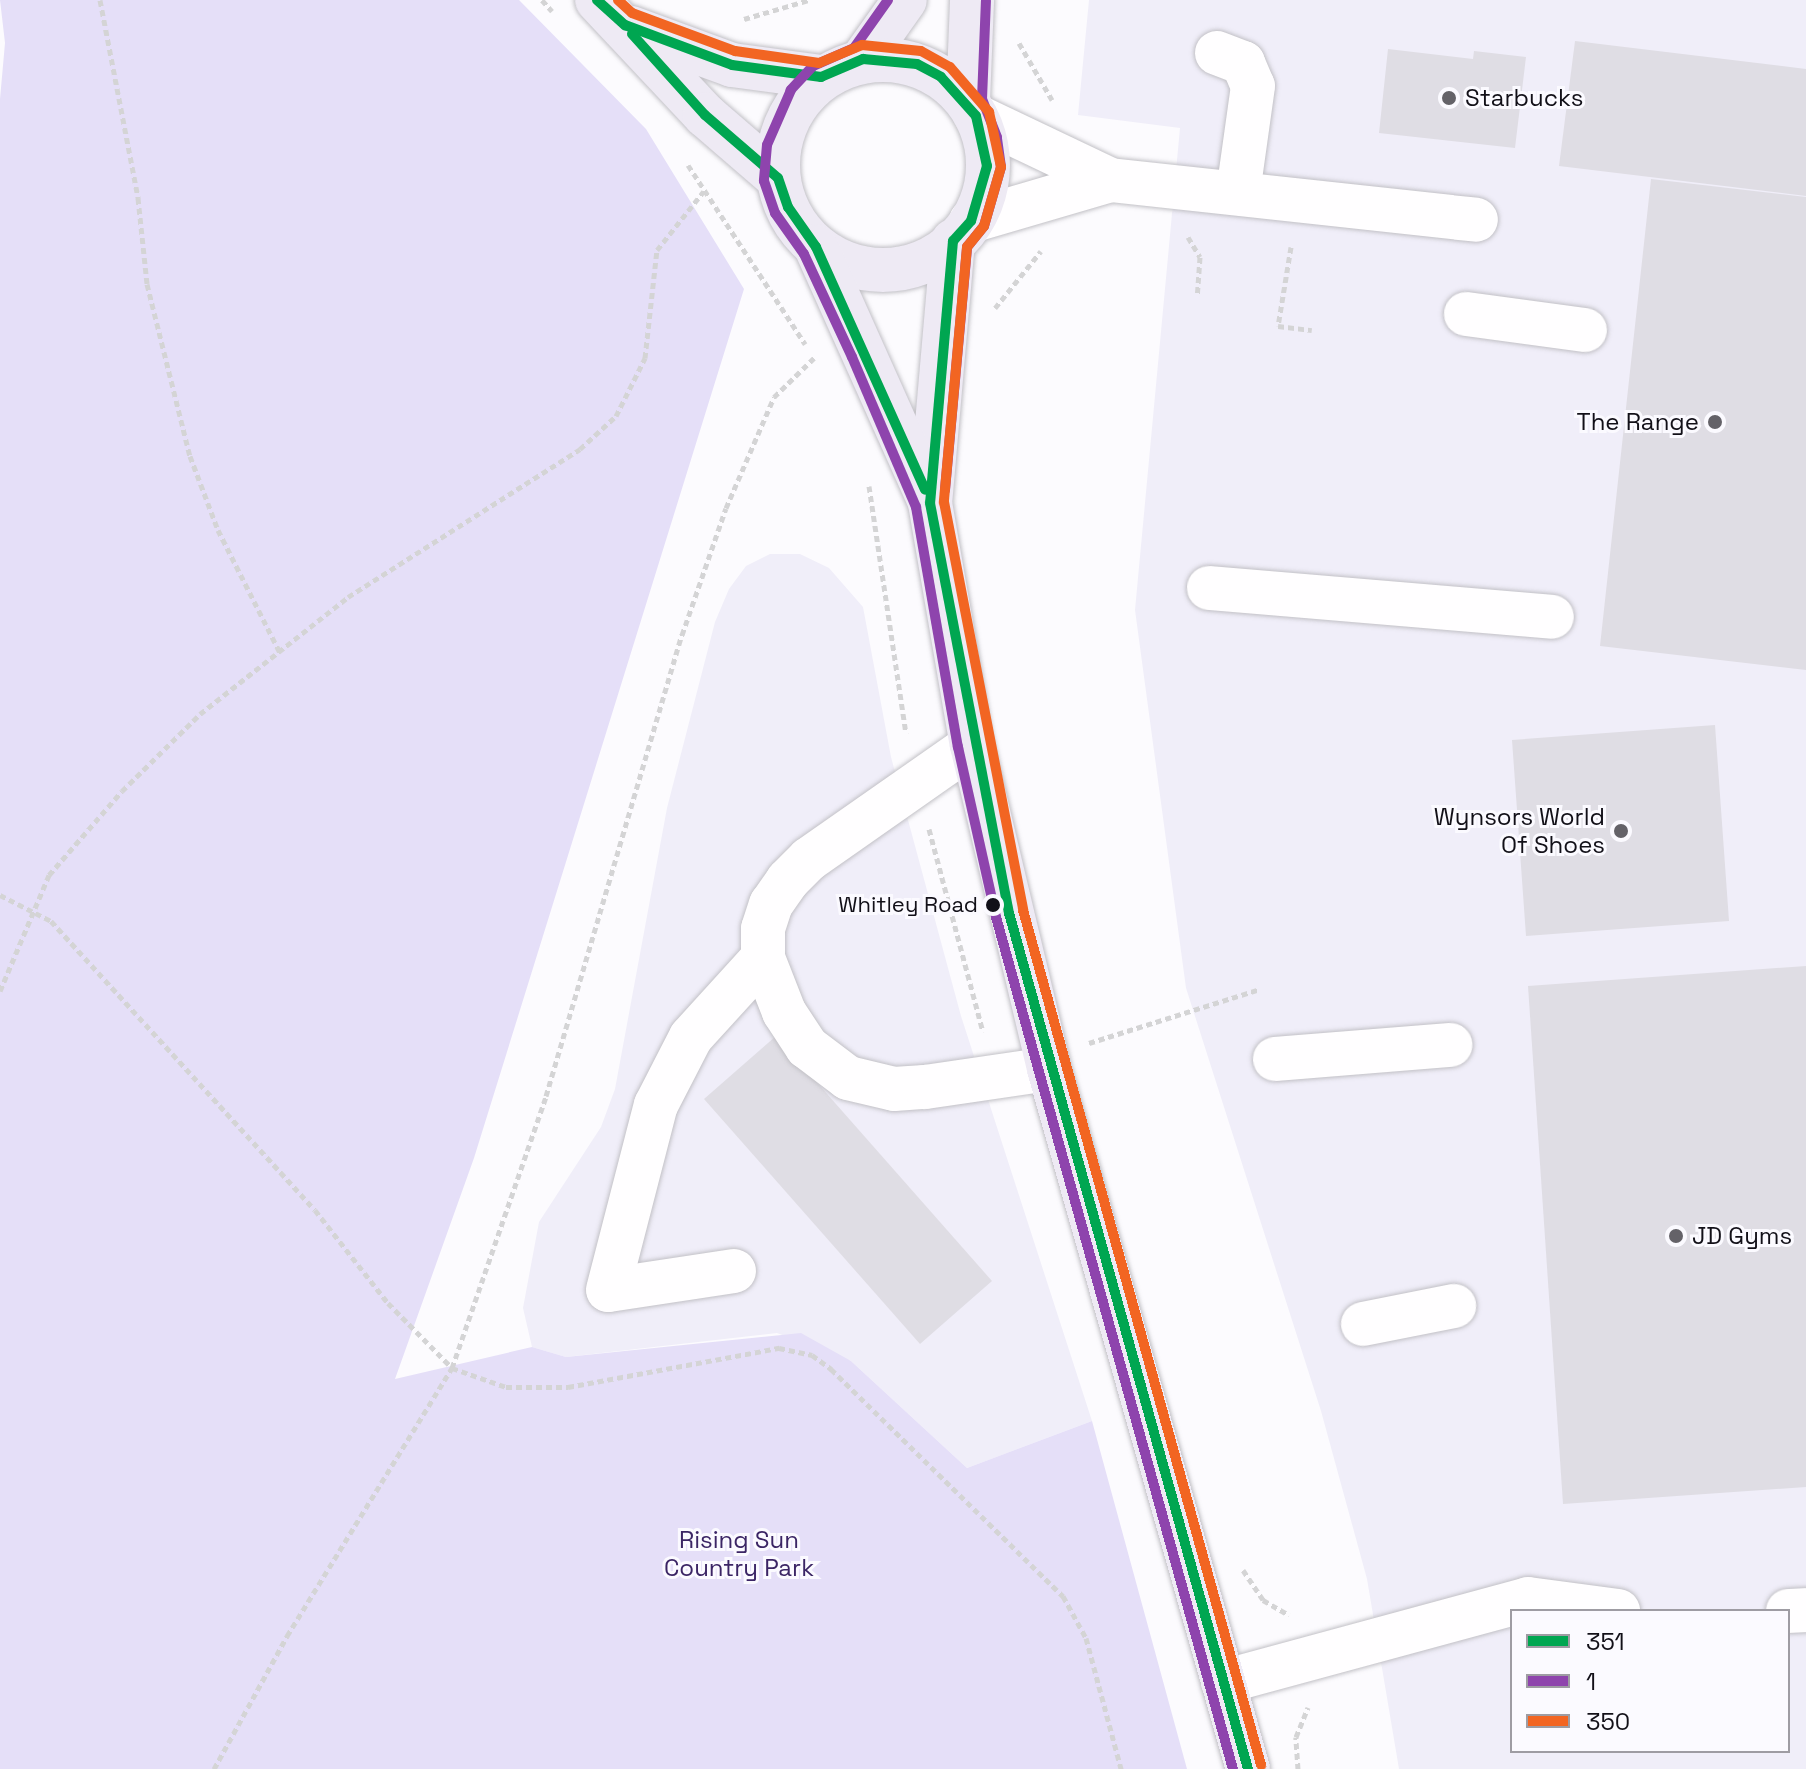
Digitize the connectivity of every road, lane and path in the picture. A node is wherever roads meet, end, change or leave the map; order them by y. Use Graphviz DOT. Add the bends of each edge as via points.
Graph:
graph roads {
  1 [pos="100,0"];
  2 [pos="542,0"];
  3 [pos="809,0"];
  4 [pos="905,0"];
  5 [pos="972,0"];
  6 [pos="595,15"];
  7 [pos="742,19"];
  8 [pos="1017,40"];
  9 [pos="1217,53"];
  10 [pos="863,59"];
  11 [pos="821,77"];
  12 [pos="972,108"];
  13 [pos="1059,113"];
  14 [pos="679,151"];
  15 [pos="778,178"];
  16 [pos="1110,180"];
  17 [pos="704,191"];
  18 [pos="1238,193"];
  19 [pos="1476,220"];
  20 [pos="962,231"];
  21 [pos="1178,232"];
  22 [pos="1298,240"];
  23 [pos="816,247"];
  24 [pos="1046,247"];
  25 [pos="1197,296"];
  26 [pos="991,314"];
  27 [pos="1466,314"];
  28 [pos="1312,330"];
  29 [pos="1585,330"];
  30 [pos="855,331"];
  31 [pos="815,357"];
  32 [pos="930,503"];
  33 [pos="1209,588"];
  34 [pos="1552,617"];
  35 [pos="280,654"];
  36 [pos="972,745"];
  37 [pos="0,895"];
  38 [pos="32,908"];
  39 [pos="763,958"];
  40 [pos="1260,989"];
  41 [pos="0,991"];
  42 [pos="1450,1045"];
  43 [pos="1064,1058"];
  44 [pos="1275,1059"];
  45 [pos="734,1271"];
  46 [pos="1454,1306"];
  47 [pos="1363,1324"];
  48 [pos="452,1368"];
  49 [pos="1238,1555"];
  50 [pos="1603,1609"];
  51 [pos="1293,1617"];
  52 [pos="1223,1682"];
  53 [pos="1317,1697"];
  54 [pos="214,1769"];
  55 [pos="1121,1769"];
  56 [pos="1248,1769"];
  57 [pos="1298,1769"];
  1 -- 35 [label="path" via="130,154 147,284 190,456 218,530"];
  2 -- 6 [label="path"];
  3 -- 7 [label="path"];
  4 -- 10 [label="main road"];
  5 -- 12 [label="main road"];
  6 -- 11 [label="main road" via="732,65"];
  6 -- 15 [label="main road"];
  8 -- 13 [label="path"];
  9 -- 18 [label="street" via="1243,63 1253,86"];
  10 -- 11 [label="main road"];
  10 -- 12 [label="main road" via="917,64"];
  11 -- 15 [label="main road" via="790,119"];
  12 -- 16 [label="street"];
  12 -- 20 [label="main road" via="987,166"];
  14 -- 17 [label="path"];
  15 -- 23 [label="main road" via="788,207"];
  16 -- 18 [label="street"];
  16 -- 20 [label="street"];
  17 -- 31 [label="path"];
  17 -- 35 [label="path" via="657,250 645,358 616,416 580,449 348,597"];
  18 -- 19 [label="street"];
  20 -- 23 [label="main road" via="920,265 890,273 842,263"];
  20 -- 32 [label="main road"];
  21 -- 25 [label="path" via="1189,238 1200,257"];
  22 -- 28 [label="path" via="1287,251 1278,326"];
  23 -- 30 [label="main road"];
  24 -- 26 [label="path" via="1027,263"];
  27 -- 29 [label="street"];
  30 -- 31 [label="path"];
  30 -- 32 [label="main road"];
  31 -- 48 [label="path" via="774,397 726,508 682,635 546,1096"];
  32 -- 36 [label="main road"];
  33 -- 34 [label="street"];
  35 -- 38 [label="path" via="200,714 122,791 67,852"];
  36 -- 39 [label="street" via="799,869 771,904 763,929"];
  36 -- 43 [label="main road"];
  37 -- 38 [label="path"];
  38 -- 41 [label="path"];
  38 -- 48 [label="path" via="315,1210 388,1303"];
  39 -- 43 [label="street" via="784,1012 807,1047 848,1078 910,1088"];
  39 -- 45 [label="street" via="691,1037 656,1105 608,1290"];
  40 -- 43 [label="path"];
  42 -- 44 [label="street"];
  43 -- 52 [label="main road"];
  46 -- 47 [label="street"];
  48 -- 54 [label="path" via="287,1636"];
  48 -- 55 [label="path" via="506,1387 532,1389 779,1348 812,1355 1063,1596 1086,1638"];
  49 -- 51 [label="path" via="1263,1600"];
  50 -- 52 [label="street" via="1528,1599"];
  52 -- 56 [label="main road"];
  53 -- 57 [label="path" via="1296,1737"];
}
